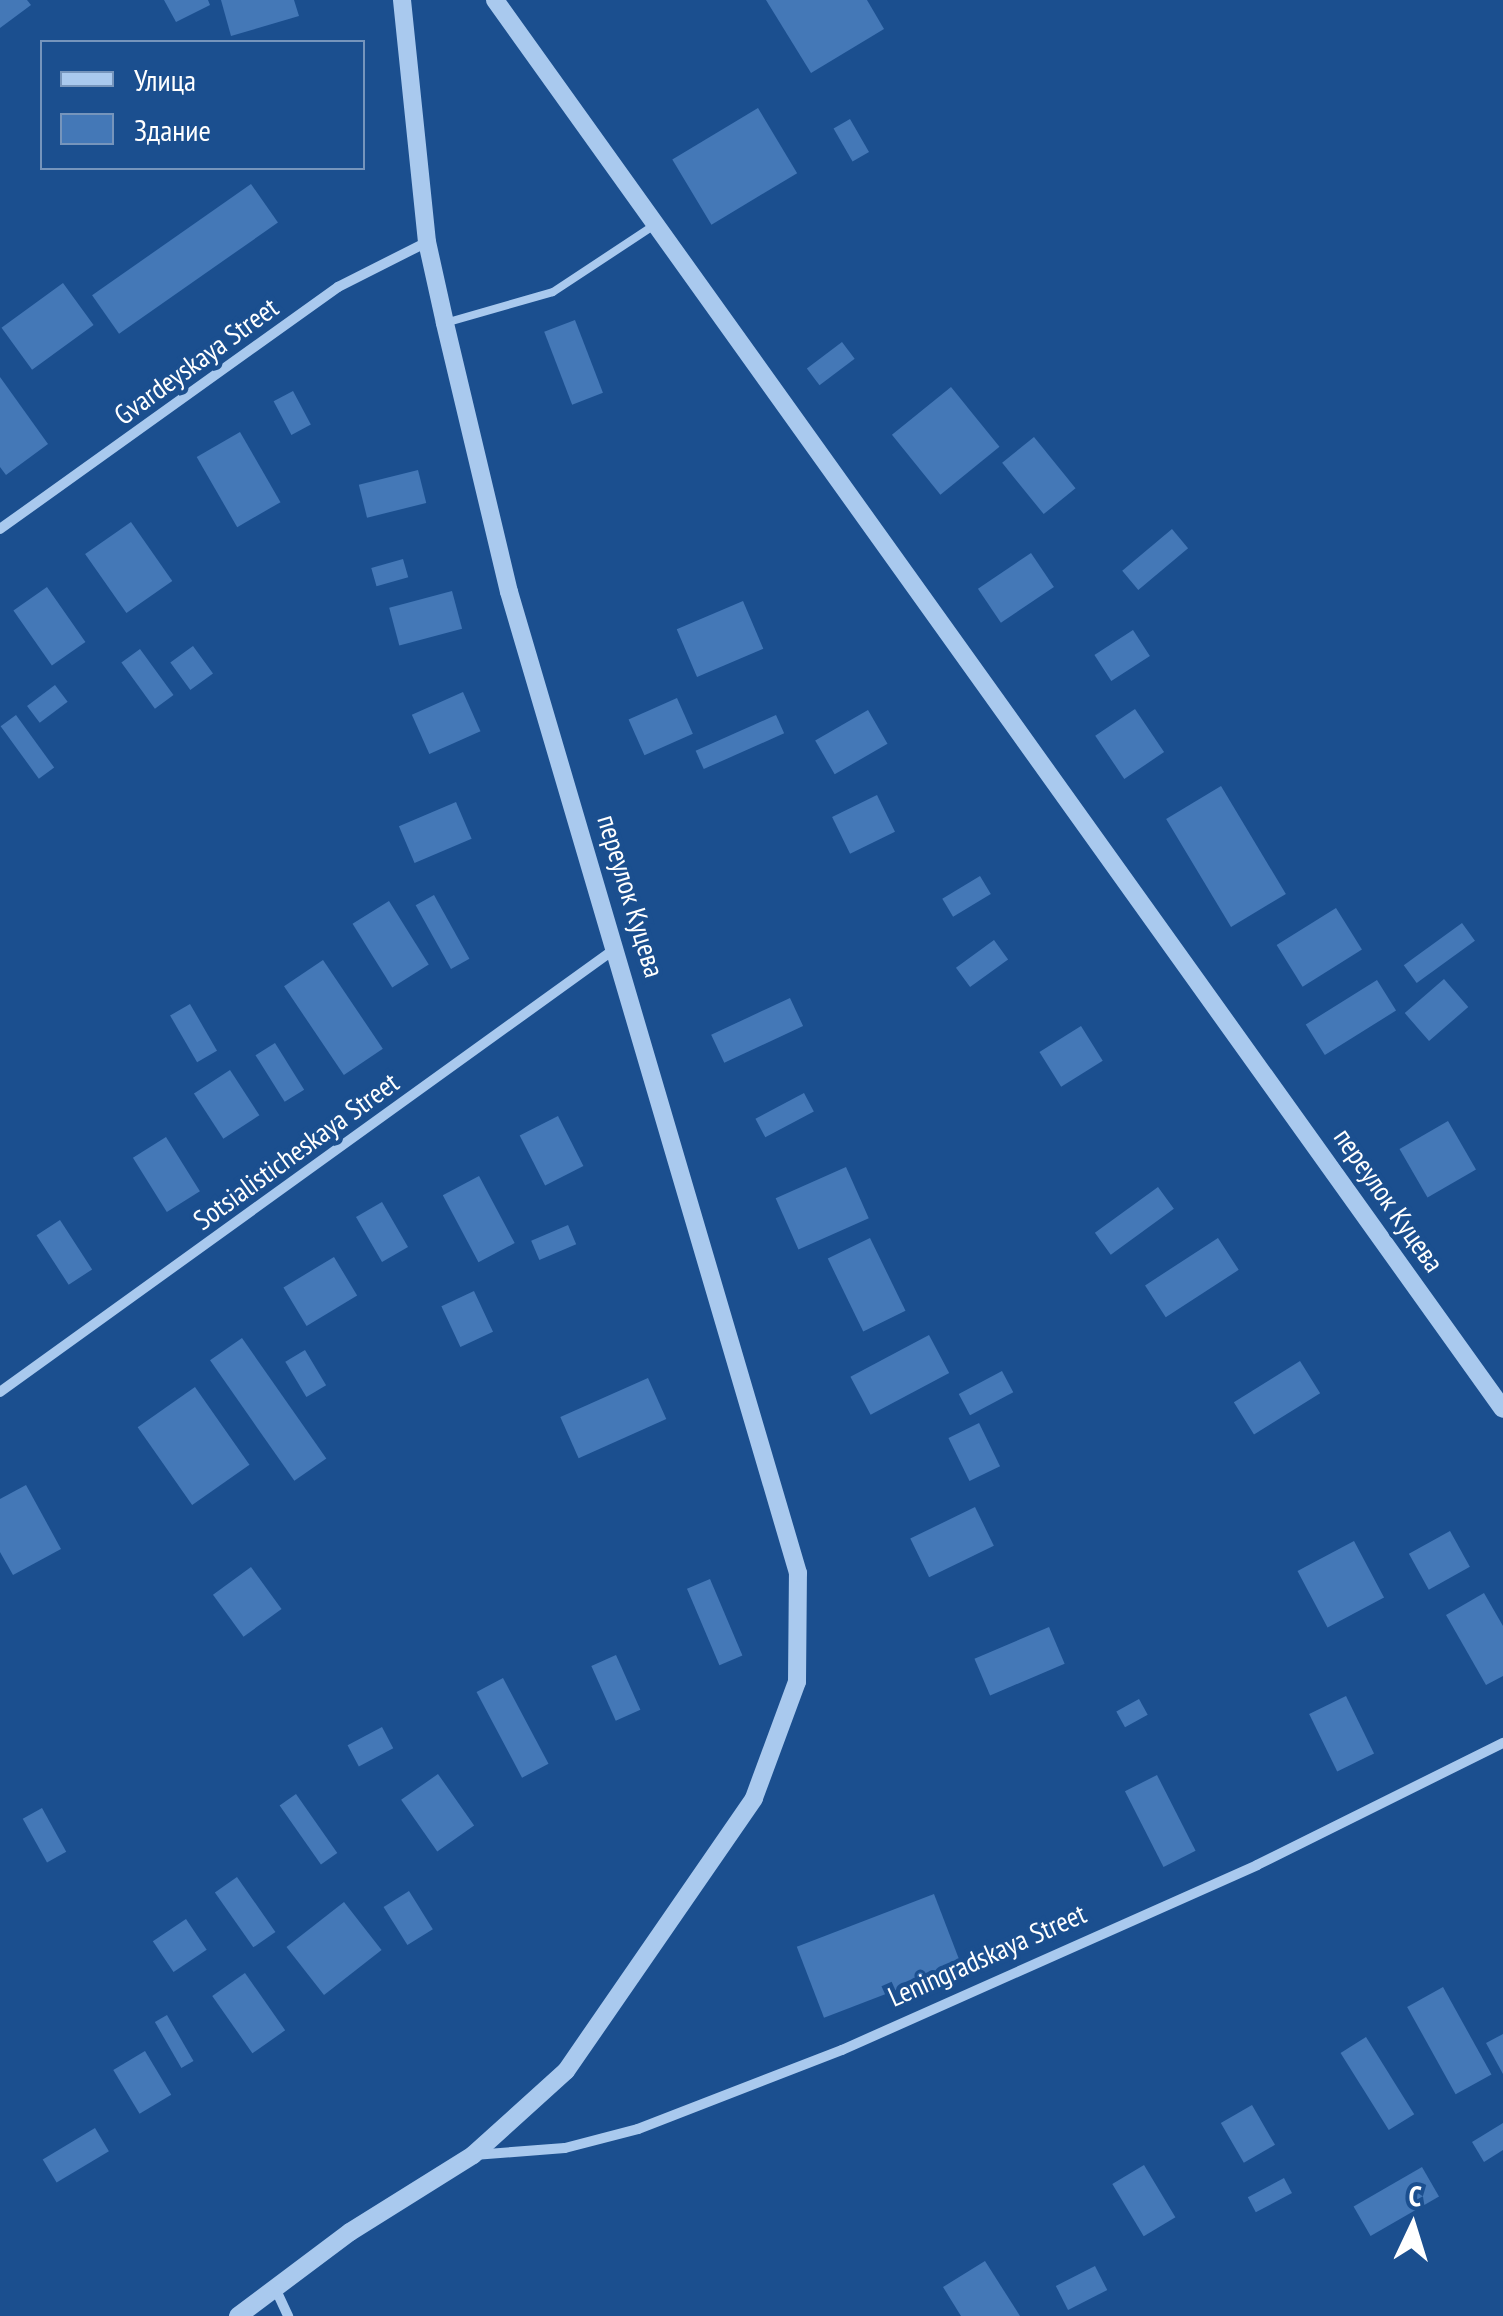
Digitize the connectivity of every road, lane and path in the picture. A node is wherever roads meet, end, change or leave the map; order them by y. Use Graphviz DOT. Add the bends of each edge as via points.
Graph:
graph roads {
  1 [pos="402,0"];
  2 [pos="494,0"];
  3 [pos="653,226"];
  4 [pos="427,242"];
  5 [pos="446,323"];
  6 [pos="0,529"];
  7 [pos="618,946"];
  8 [pos="0,1392"];
  9 [pos="1503,1409"];
  10 [pos="1503,1743"];
  11 [pos="754,1798"];
  12 [pos="473,2156"];
  13 [pos="276,2290"];
  14 [pos="238,2316"];
  15 [pos="288,2316"];
  1 -- 4 [label="street, переулок Куцева"];
  2 -- 3 [label="street, переулок Куцева"];
  3 -- 5 [label="lane" via="553,292"];
  3 -- 9 [label="street, переулок Куцева"];
  4 -- 5 [label="street, переулок Куцева"];
  4 -- 6 [label="street, Gvardeyskaya Street" via="338,287"];
  5 -- 7 [label="street, переулок Куцева" via="509,592"];
  7 -- 8 [label="street, Sotsialisticheskaya Street"];
  7 -- 11 [label="street, переулок Куцева" via="798,1573 797,1682"];
  10 -- 12 [label="street, Leningradskaya Street" via="1258,1864 842,2050 638,2130 566,2148"];
  11 -- 12 [label="street, Leningradskaya Street" via="566,2070"];
  12 -- 13 [label="street, Leningradskaya Street" via="350,2232"];
  13 -- 14 [label="street, Leningradskaya Street"];
  13 -- 15 [label="street"];
}
